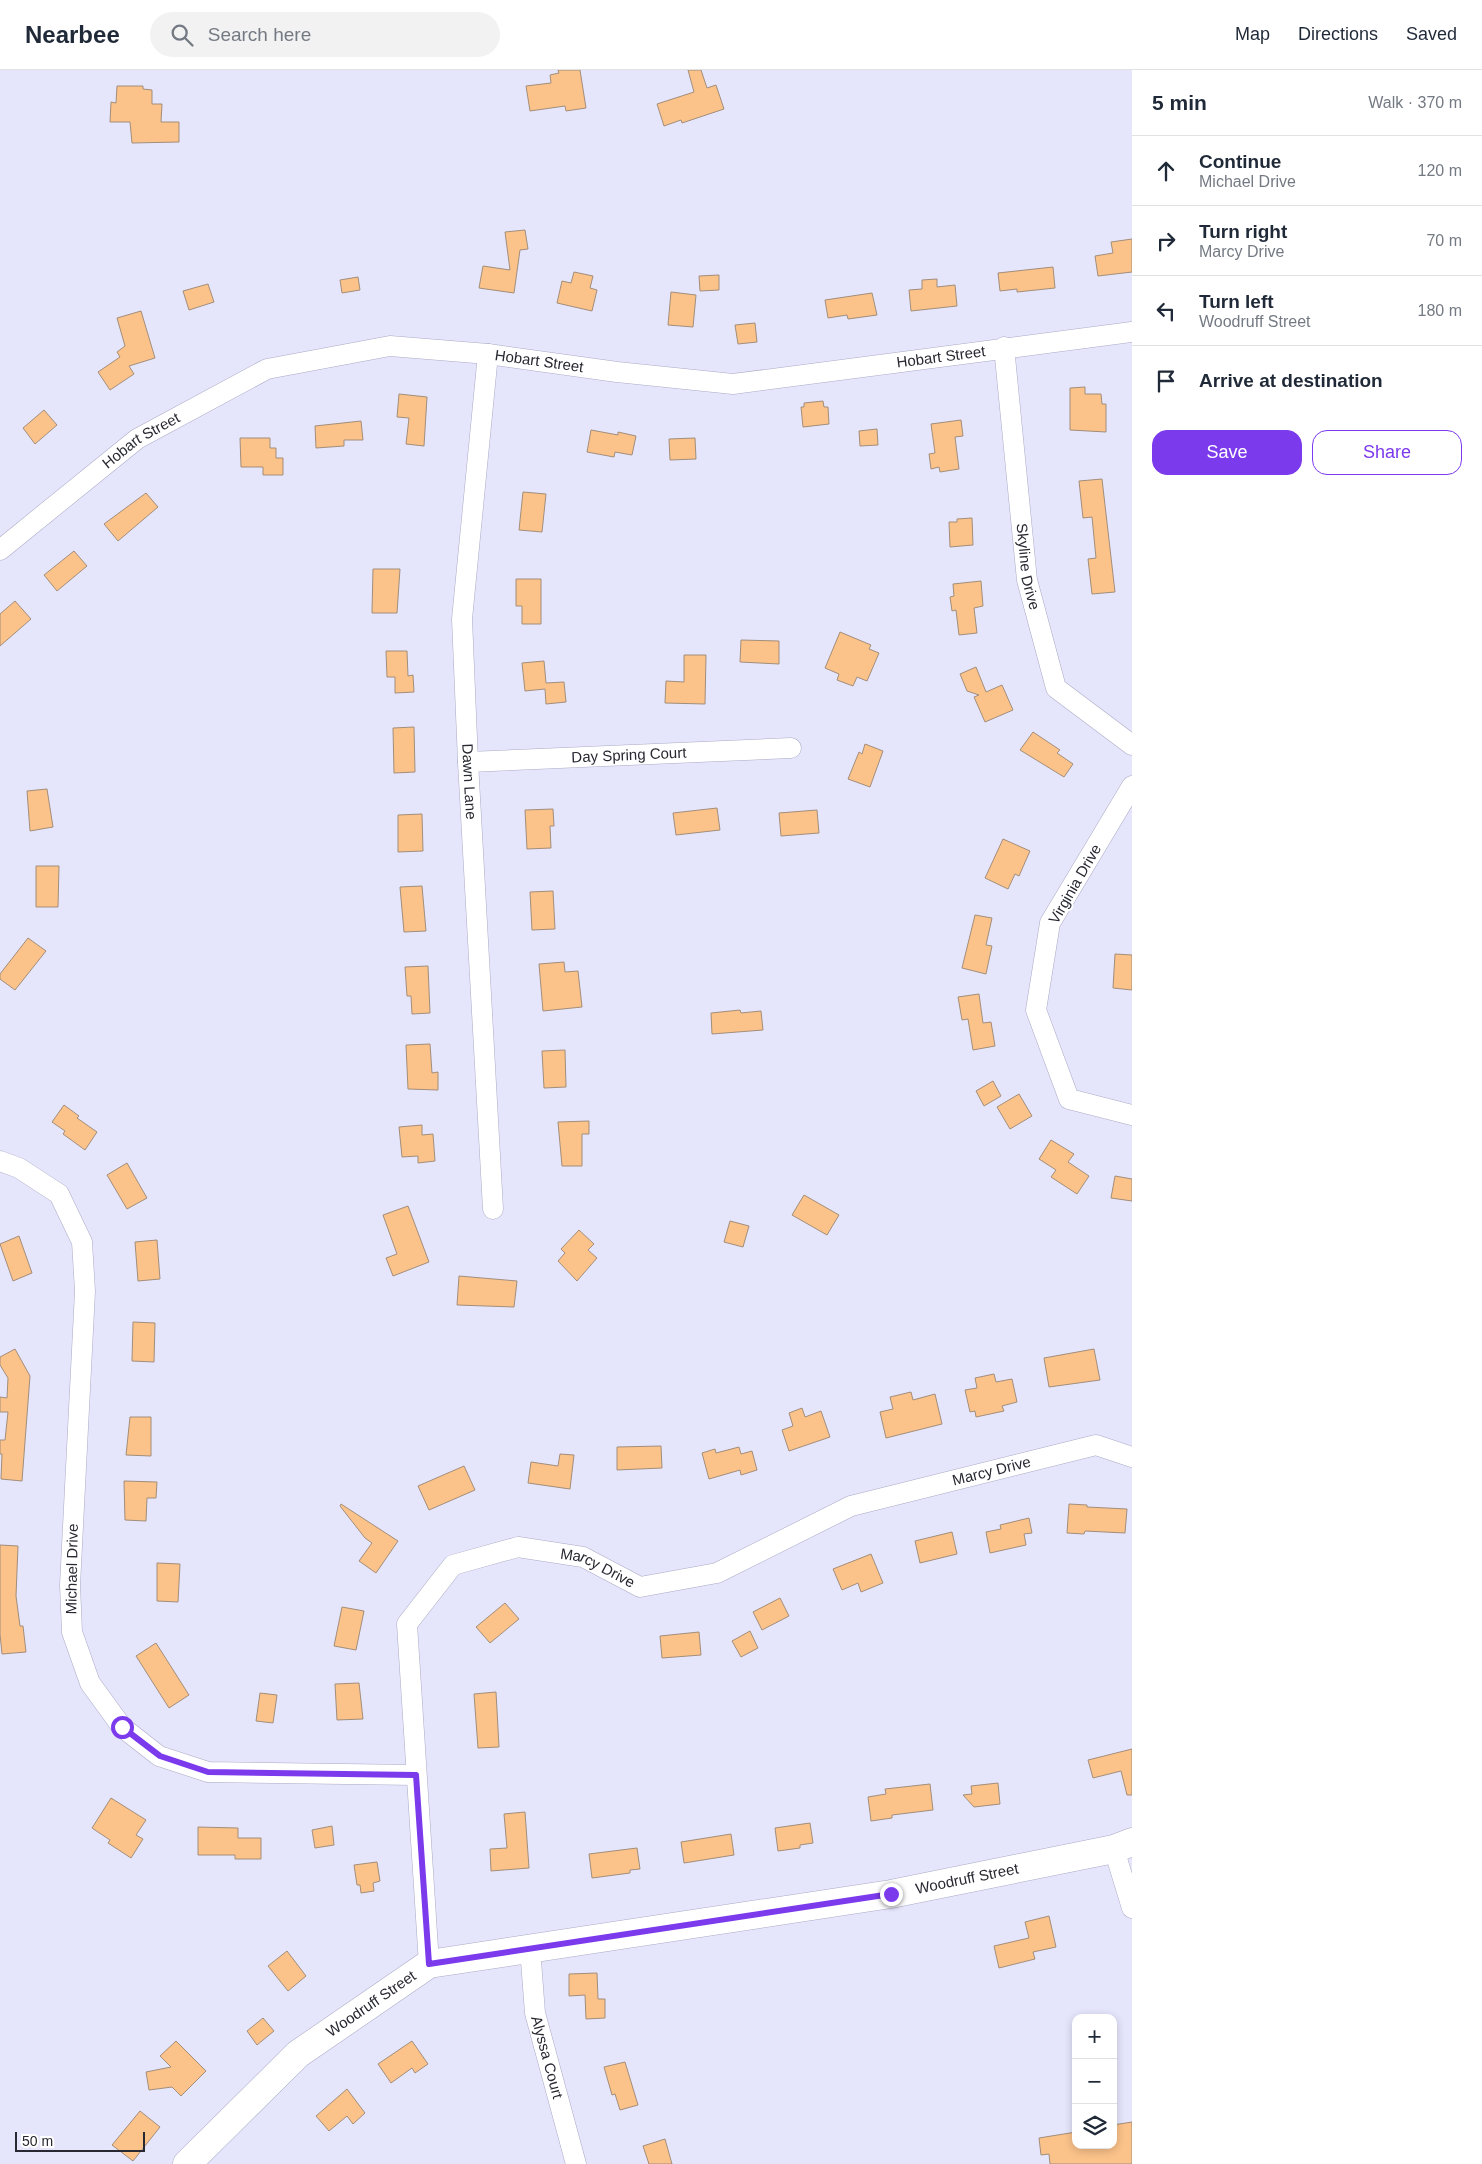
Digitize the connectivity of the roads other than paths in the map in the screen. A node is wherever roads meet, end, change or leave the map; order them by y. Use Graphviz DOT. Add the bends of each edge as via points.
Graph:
graph roads {
  1 [pos="1132,332"];
  2 [pos="1004,347"];
  3 [pos="488,354"];
  4 [pos="0,550"];
  5 [pos="1132,745"];
  6 [pos="790,748"];
  7 [pos="468,762"];
  8 [pos="1132,786"];
  9 [pos="1132,1115"];
  10 [pos="0,1161"];
  11 [pos="493,1209"];
  12 [pos="1132,1457"];
  13 [pos="416,1775"];
  14 [pos="1123,1845"];
  15 [pos="1132,1908"];
  16 [pos="530,1948"];
  17 [pos="429,1964"];
  18 [pos="188,2164"];
  19 [pos="576,2164"];
  1 -- 2 [label="street, Hobart Street"];
  2 -- 3 [label="street, Hobart Street" via="733,384"];
  2 -- 5 [label="street, Skyline Drive" via="1027,580 1056,688"];
  3 -- 4 [label="street, Hobart Street" via="390,346 267,369 137,439"];
  3 -- 7 [label="street, Dawn Lane" via="462,619"];
  6 -- 7 [label="street, Day Spring Court"];
  7 -- 11 [label="street, Dawn Lane"];
  8 -- 9 [label="street, Virginia Drive" via="1050,922 1036,1010 1069,1099"];
  10 -- 13 [label="street, Michael Drive" via="19,1168 59,1194 82,1242 85,1291 70,1585 72,1632 90,1683 122,1727 144,1744 160,1756 208,1772"];
  12 -- 13 [label="street, Marcy Drive" via="1096,1445 851,1506 717,1573 640,1587 583,1557 518,1547 453,1565 407,1624"];
  13 -- 17 [label="street, Marcy Drive"];
  14 -- 15 [label="street"];
  14 -- 16 [label="street, Woodruff Street" via="891,1894"];
  16 -- 17 [label="street, Woodruff Street"];
  16 -- 19 [label="street, Alyssa Court" via="535,2013"];
  17 -- 18 [label="street, Woodruff Street" via="298,2054"];
}
